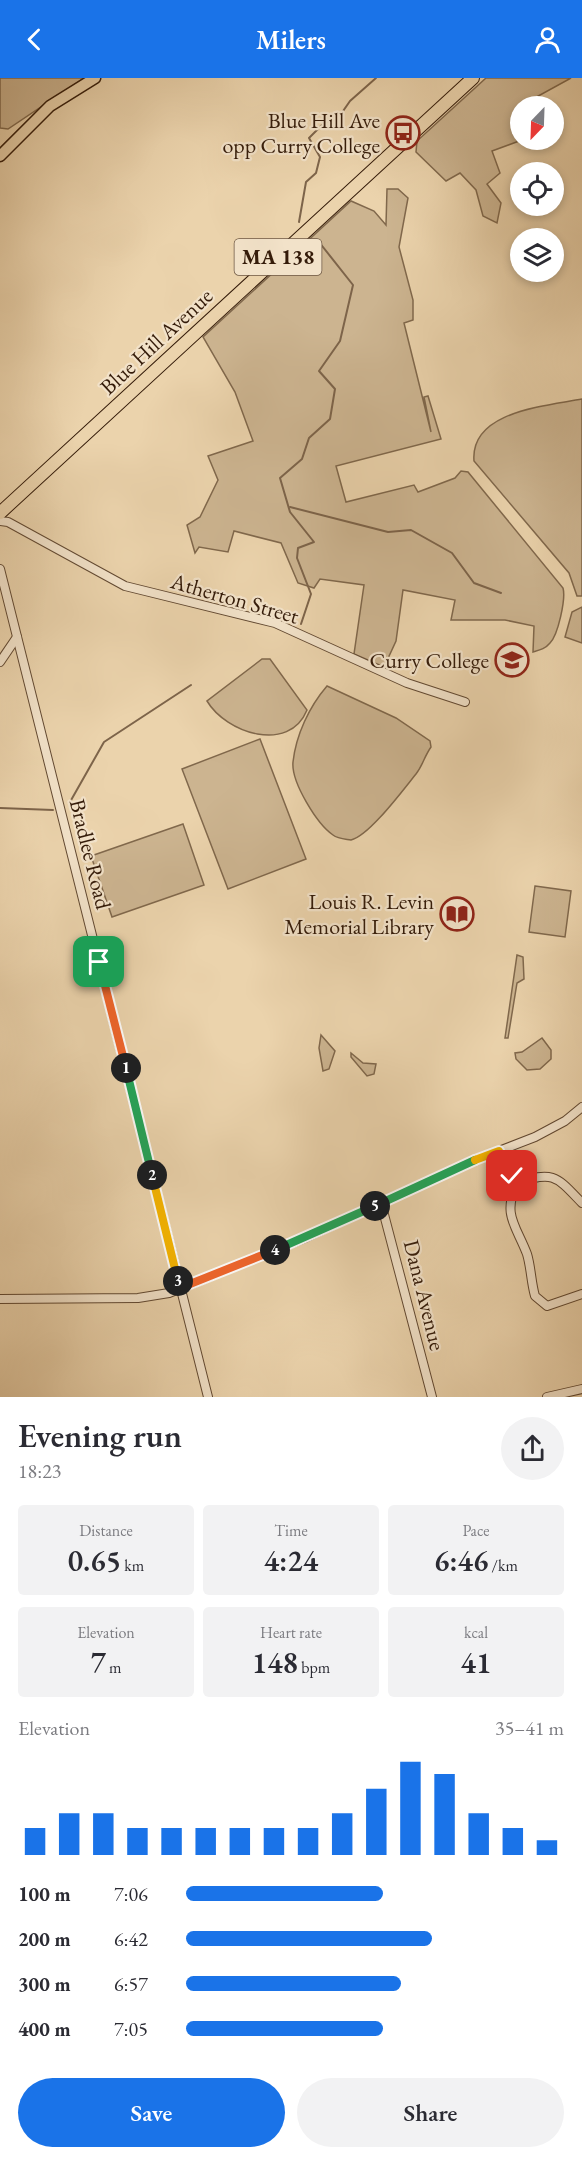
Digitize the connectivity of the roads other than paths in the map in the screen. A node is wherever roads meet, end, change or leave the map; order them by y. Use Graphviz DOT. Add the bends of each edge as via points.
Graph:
graph roads {
  1 [pos="95,78"];
  2 [pos="473,78"];
  3 [pos="0,156"];
  4 [pos="0,513"];
  5 [pos="0,521"];
  6 [pos="0,569"];
  7 [pos="17,637"];
  8 [pos="0,662"];
  9 [pos="23,663"];
  10 [pos="465,702"];
  11 [pos="582,1107"];
  12 [pos="499,1151"];
  13 [pos="517,1183"];
  14 [pos="381,1203"];
  15 [pos="582,1203"];
  16 [pos="180,1288"];
  17 [pos="582,1294"];
  18 [pos="0,1299"];
  19 [pos="582,1389"];
  20 [pos="208,1397"];
  21 [pos="432,1397"];
  22 [pos="547,1397"];
  1 -- 3 [label="main road" via="50,106"];
  2 -- 4 [label="highway, Blue Hill Avenue / MA 138"];
  5 -- 10 [label="street, Atherton Street" via="125,586 275,623 407,683"];
  6 -- 7 [label="street, Bradlee Road"];
  7 -- 8 [label="street"];
  7 -- 9 [label="street, Bradlee Road"];
  8 -- 9 [label="street"];
  9 -- 16 [label="street, Bradlee Road"];
  11 -- 12 [label="street" via="551,1129"];
  12 -- 13 [label="street"];
  12 -- 14 [label="street"];
  13 -- 15 [label="street" via="540,1175 561,1181"];
  13 -- 17 [label="street" via="510,1198 510,1215 527,1253 535,1296 547,1306"];
  14 -- 16 [label="street"];
  14 -- 21 [label="street, Dana Avenue"];
  16 -- 18 [label="street" via="138,1298"];
  16 -- 20 [label="street, Bradlee Road"];
  19 -- 22 [label="street"];
}
